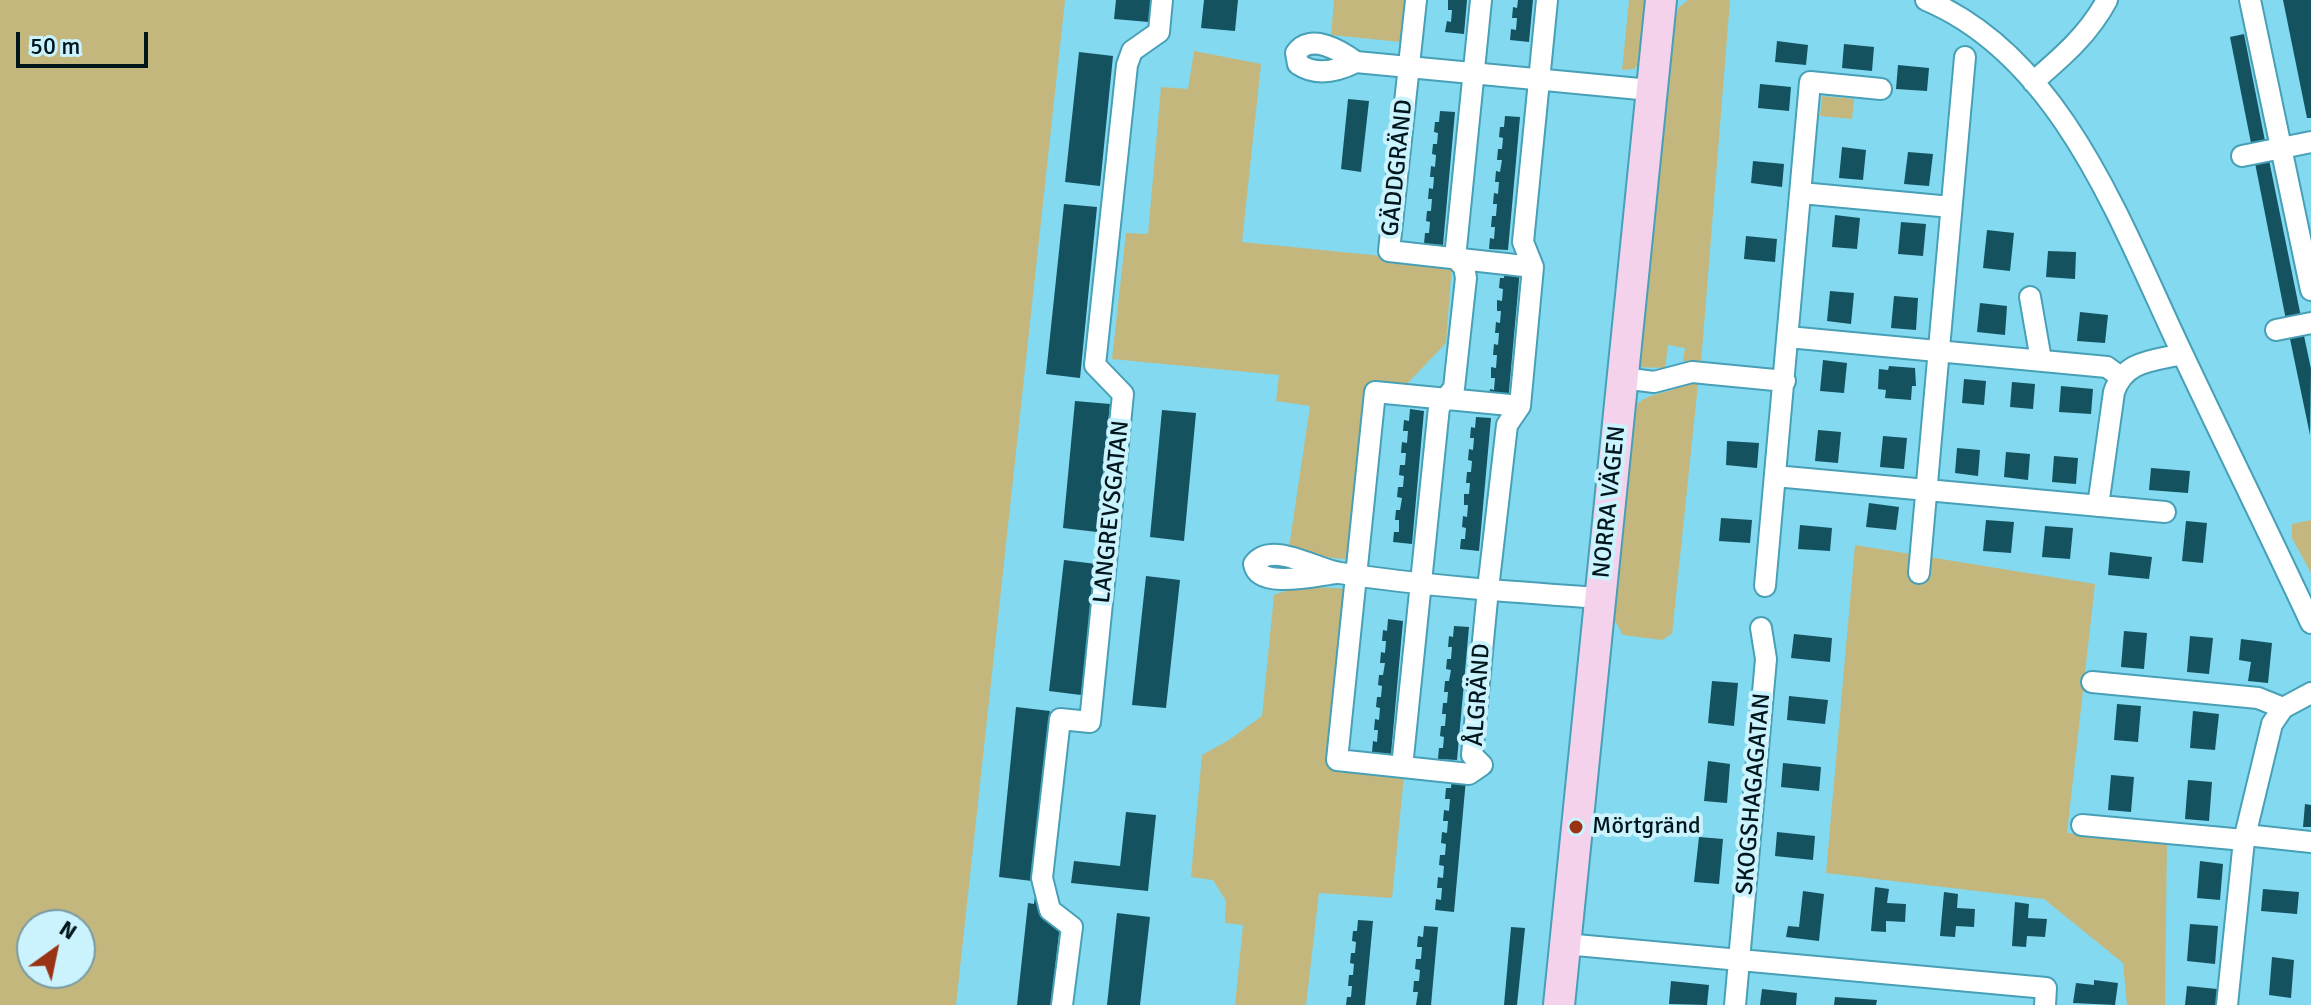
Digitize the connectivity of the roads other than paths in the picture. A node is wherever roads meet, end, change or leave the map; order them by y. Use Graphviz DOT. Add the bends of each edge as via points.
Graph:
graph roads {
  1 [pos="1162,0"];
  2 [pos="1416,0"];
  3 [pos="1481,0"];
  4 [pos="1547,0"];
  5 [pos="1661,0"];
  6 [pos="1926,0"];
  7 [pos="2107,0"];
  8 [pos="2250,0"];
  9 [pos="1965,57"];
  10 [pos="1356,62"];
  11 [pos="1409,67"];
  12 [pos="1473,73"];
  13 [pos="1539,80"];
  14 [pos="2033,82"];
  15 [pos="1881,89"];
  16 [pos="1650,90"];
  17 [pos="2311,142"];
  18 [pos="2281,148"];
  19 [pos="2242,156"];
  20 [pos="1801,193"];
  21 [pos="1951,207"];
  22 [pos="1455,258"];
  23 [pos="1533,267"];
  24 [pos="2311,290"];
  25 [pos="2030,297"];
  26 [pos="2311,323"];
  27 [pos="2276,330"];
  28 [pos="1788,337"];
  29 [pos="1939,350"];
  30 [pos="2182,354"];
  31 [pos="2041,360"];
  32 [pos="2119,376"];
  33 [pos="1623,378"];
  34 [pos="1785,381"];
  35 [pos="1446,399"];
  36 [pos="1520,406"];
  37 [pos="1775,476"];
  38 [pos="1927,492"];
  39 [pos="2098,506"];
  40 [pos="2165,512"];
  41 [pos="1919,573"];
  42 [pos="1346,574"];
  43 [pos="1422,582"];
  44 [pos="1765,586"];
  45 [pos="1488,589"];
  46 [pos="1599,598"];
  47 [pos="2311,623"];
  48 [pos="1761,628"];
  49 [pos="2092,682"];
  50 [pos="2311,693"];
  51 [pos="2283,708"];
  52 [pos="1402,767"];
  53 [pos="2082,825"];
  54 [pos="2245,838"];
  55 [pos="2311,842"];
  56 [pos="1565,944"];
  57 [pos="1739,961"];
  58 [pos="1062,1005"];
  59 [pos="1559,1005"];
  60 [pos="1735,1005"];
  61 [pos="2045,1005"];
  62 [pos="2227,1005"];
  1 -- 58 [label="street, LANGREVSGATAN" via="1159,32 1132,51 1127,65 1095,365 1123,394 1090,722 1060,719 1042,878 1050,910 1072,927"];
  2 -- 11 [label="street, GÄDDGRÄND"];
  3 -- 12 [label="street"];
  4 -- 13 [label="street"];
  5 -- 16 [label="street, NORRA VÄGEN"];
  6 -- 14 [label="street" via="1971,23"];
  7 -- 14 [label="street" via="2076,44"];
  8 -- 18 [label="street"];
  9 -- 21 [label="street"];
  10 -- 11 [label="street, GÄDDGRÄND"];
  11 -- 12 [label="street, GÄDDGRÄND"];
  11 -- 22 [label="street, GÄDDGRÄND" via="1389,251"];
  12 -- 13 [label="street, GÄDDGRÄND"];
  12 -- 22 [label="street"];
  13 -- 16 [label="street, GÄDDGRÄND"];
  13 -- 23 [label="street" via="1523,242"];
  14 -- 30 [label="street" via="2100,181"];
  15 -- 20 [label="street" via="1810,82"];
  16 -- 33 [label="street, NORRA VÄGEN"];
  17 -- 18 [label="street"];
  18 -- 19 [label="street"];
  18 -- 24 [label="street"];
  20 -- 21 [label="street"];
  20 -- 28 [label="street"];
  21 -- 29 [label="street"];
  22 -- 23 [label="street, GÄDDGRÄND"];
  22 -- 35 [label="street" via="1466,278 1454,388"];
  23 -- 36 [label="street"];
  25 -- 31 [label="street"];
  26 -- 27 [label="street"];
  28 -- 29 [label="street"];
  28 -- 34 [label="street"];
  29 -- 31 [label="street"];
  29 -- 38 [label="street"];
  30 -- 32 [label="street" via="2129,368"];
  30 -- 47 [label="street"];
  31 -- 32 [label="street" via="2107,367"];
  32 -- 39 [label="street"];
  33 -- 34 [label="street" via="1654,382 1692,372"];
  33 -- 46 [label="street, NORRA VÄGEN"];
  34 -- 37 [label="street"];
  35 -- 36 [label="street, ÅLGRÄND"];
  35 -- 42 [label="street, ÅLGRÄND" via="1375,392"];
  35 -- 43 [label="street" via="1439,407"];
  36 -- 45 [label="street, ÅLGRÄND" via="1507,425"];
  37 -- 38 [label="street"];
  37 -- 44 [label="street"];
  38 -- 39 [label="street"];
  38 -- 41 [label="street"];
  39 -- 40 [label="street"];
  42 -- 43 [label="street"];
  42 -- 52 [label="street, ÅLGRÄND" via="1337,760"];
  43 -- 45 [label="street"];
  43 -- 52 [label="street"];
  45 -- 46 [label="street"];
  45 -- 52 [label="street, ÅLGRÄND" via="1472,755 1482,765 1469,774"];
  46 -- 56 [label="street, NORRA VÄGEN"];
  48 -- 57 [label="street, SKOGSHAGAGATAN" via="1766,659"];
  49 -- 51 [label="street" via="2258,698"];
  50 -- 51 [label="street"];
  51 -- 54 [label="street" via="2272,724"];
  53 -- 54 [label="street"];
  54 -- 55 [label="street"];
  54 -- 62 [label="street"];
  56 -- 57 [label="street"];
  56 -- 59 [label="street, NORRA VÄGEN"];
  57 -- 60 [label="street, SKOGSHAGAGATAN"];
  57 -- 61 [label="street" via="2046,988"];
}
